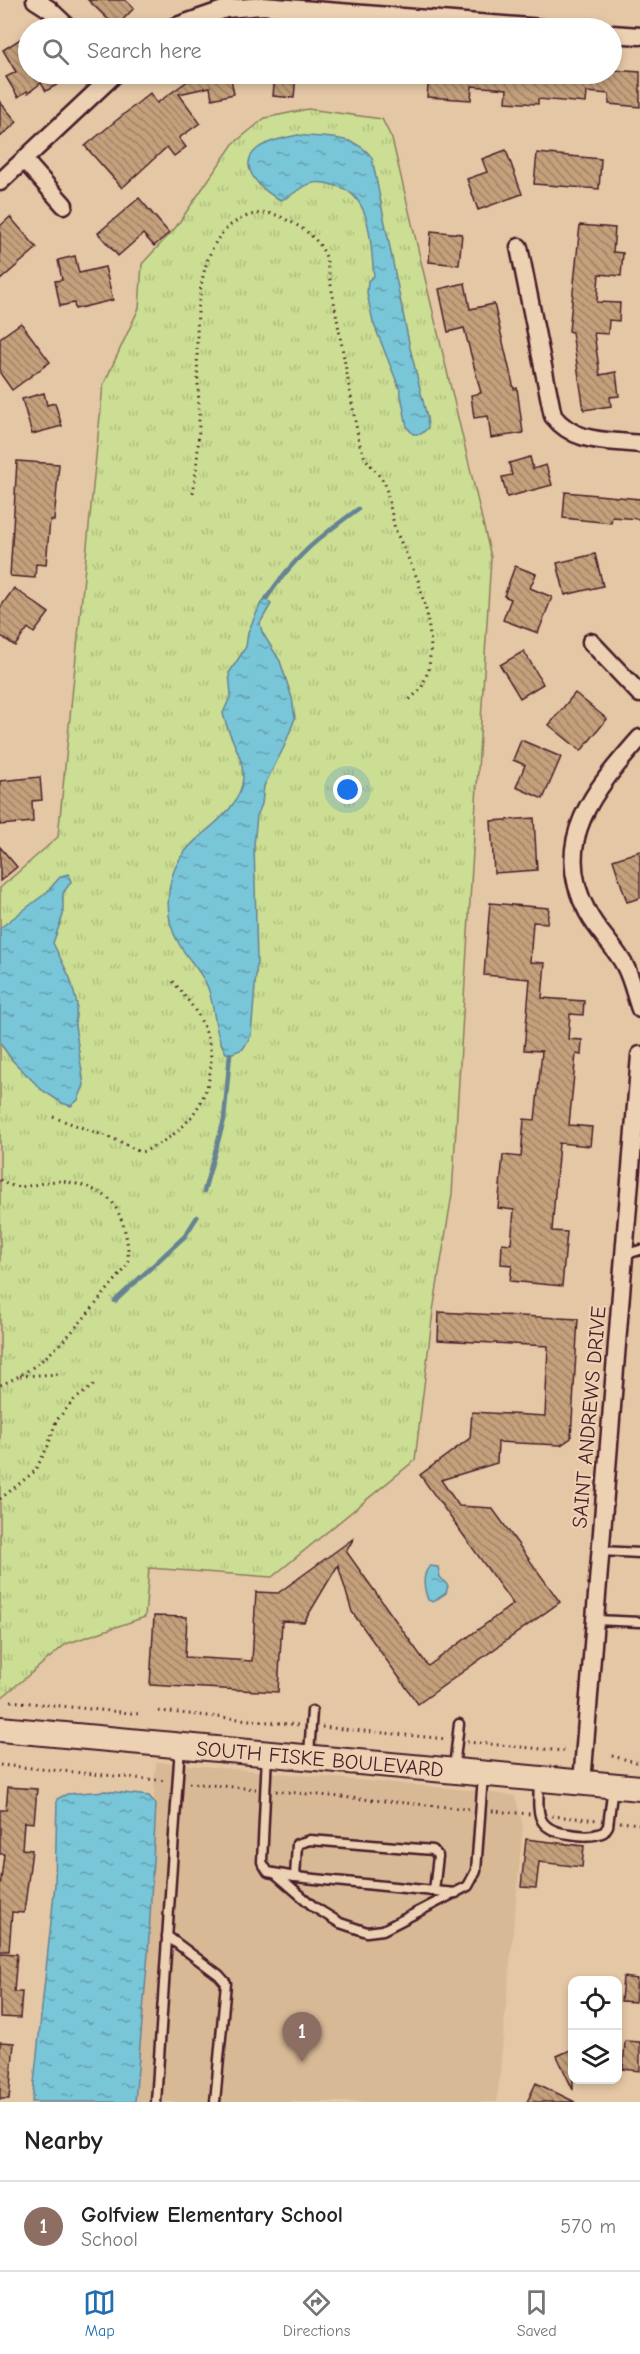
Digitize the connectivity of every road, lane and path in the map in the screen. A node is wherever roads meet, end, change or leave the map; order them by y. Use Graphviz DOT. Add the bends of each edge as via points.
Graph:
graph roads {
  1 [pos="35,0"];
  2 [pos="58,18"];
  3 [pos="200,18"];
  4 [pos="416,18"];
  5 [pos="622,35"];
  6 [pos="640,36"];
  7 [pos="104,84"];
  8 [pos="24,160"];
  9 [pos="0,182"];
  10 [pos="64,205"];
  11 [pos="519,247"];
  12 [pos="640,444"];
  13 [pos="193,494"];
  14 [pos="591,642"];
  15 [pos="640,694"];
  16 [pos="408,701"];
  17 [pos="640,738"];
  18 [pos="172,980"];
  19 [pos="640,1009"];
  20 [pos="640,1055"];
  21 [pos="53,1116"];
  22 [pos="0,1180"];
  23 [pos="634,1207"];
  24 [pos="632,1253"];
  25 [pos="60,1374"];
  26 [pos="20,1376"];
  27 [pos="0,1384"];
  28 [pos="95,1384"];
  29 [pos="0,1499"];
  30 [pos="601,1551"];
  31 [pos="640,1553"];
  32 [pos="596,1620"];
  33 [pos="640,1622"];
  34 [pos="11,1701"];
  35 [pos="159,1711"];
  36 [pos="312,1711"];
  37 [pos="140,1714"];
  38 [pos="459,1724"];
  39 [pos="299,1725"];
  40 [pos="317,1727"];
  41 [pos="0,1729"];
  42 [pos="448,1739"];
  43 [pos="465,1741"];
  44 [pos="180,1746"];
  45 [pos="564,1751"];
  46 [pos="267,1754"];
  47 [pos="612,1756"];
  48 [pos="308,1757"];
  49 [pos="640,1763"];
  50 [pos="0,1766"];
  51 [pos="454,1771"];
  52 [pos="483,1774"];
  53 [pos="539,1779"];
  54 [pos="167,1781"];
  55 [pos="189,1783"];
  56 [pos="582,1783"];
  57 [pos="613,1786"];
  58 [pos="640,1788"];
  59 [pos="258,1789"];
  60 [pos="274,1791"];
  61 [pos="472,1809"];
  62 [pos="490,1811"];
  63 [pos="539,1815"];
  64 [pos="608,1821"];
  65 [pos="640,1824"];
  66 [pos="277,1875"];
  67 [pos="295,1877"];
  68 [pos="434,1891"];
  69 [pos="456,1893"];
  70 [pos="167,1936"];
  71 [pos="156,2102"];
  72 [pos="215,2102"];
  1 -- 2 [label="street"];
  3 -- 4 [label="street" via="226,9 264,6"];
  5 -- 6 [label="street"];
  7 -- 8 [label="street"];
  8 -- 9 [label="street"];
  8 -- 10 [label="street"];
  11 -- 12 [label="street" via="553,416 577,437"];
  13 -- 16 [label="path" via="198,459 198,313 211,252 220,233 234,222 273,214 310,234 326,256 358,442 385,483 395,529 418,580 430,630 431,657 424,684"];
  14 -- 15 [label="street"];
  17 -- 19 [label="street" via="589,802 574,860 580,896 588,914 626,966"];
  18 -- 21 [label="path" via="199,1017 211,1052 207,1084 188,1123 165,1142 140,1152"];
  20 -- 23 [label="street, SAINT ANDREWS DRIVE"];
  22 -- 26 [label="path" via="18,1188 63,1181 103,1195 114,1205 129,1253 125,1269 71,1332"];
  23 -- 24 [label="street, SAINT ANDREWS DRIVE"];
  24 -- 30 [label="street, SAINT ANDREWS DRIVE"];
  25 -- 26 [label="path"];
  26 -- 27 [label="path"];
  28 -- 29 [label="path" via="56,1421 35,1471"];
  30 -- 31 [label="lane"];
  30 -- 32 [label="street, SAINT ANDREWS DRIVE"];
  32 -- 33 [label="lane"];
  32 -- 56 [label="street, SAINT ANDREWS DRIVE"];
  34 -- 37 [label="path"];
  35 -- 39 [label="path"];
  36 -- 48 [label="lane"];
  38 -- 51 [label="lane"];
  40 -- 42 [label="path"];
  41 -- 44 [label="main road, SOUTH FISKE BOULEVARD"];
  43 -- 45 [label="path"];
  44 -- 46 [label="main road, SOUTH FISKE BOULEVARD"];
  44 -- 70 [label="lane"];
  46 -- 48 [label="main road, SOUTH FISKE BOULEVARD"];
  46 -- 66 [label="lane" via="260,1854 268,1872"];
  47 -- 49 [label="path"];
  48 -- 51 [label="main road, SOUTH FISKE BOULEVARD"];
  50 -- 54 [label="path"];
  51 -- 52 [label="main road, SOUTH FISKE BOULEVARD"];
  52 -- 53 [label="main road, SOUTH FISKE BOULEVARD"];
  52 -- 69 [label="lane" via="476,1871 468,1886"];
  53 -- 56 [label="main road, SOUTH FISKE BOULEVARD"];
  53 -- 63 [label="lane"];
  55 -- 59 [label="path"];
  56 -- 57 [label="main road, SOUTH FISKE BOULEVARD"];
  57 -- 58 [label="main road, SOUTH FISKE BOULEVARD"];
  57 -- 64 [label="lane"];
  60 -- 61 [label="path"];
  62 -- 63 [label="path"];
  63 -- 64 [label="path"];
  63 -- 64 [label="lane" via="546,1828 585,1836 604,1832"];
  64 -- 65 [label="path"];
  66 -- 67 [label="lane"];
  66 -- 69 [label="lane" via="340,1923 367,1932 383,1930"];
  67 -- 68 [label="lane"];
  67 -- 68 [label="lane" via="297,1844 305,1840 433,1850 438,1856"];
  68 -- 69 [label="lane"];
  70 -- 71 [label="lane"];
  70 -- 72 [label="lane" via="226,1983"];
}
